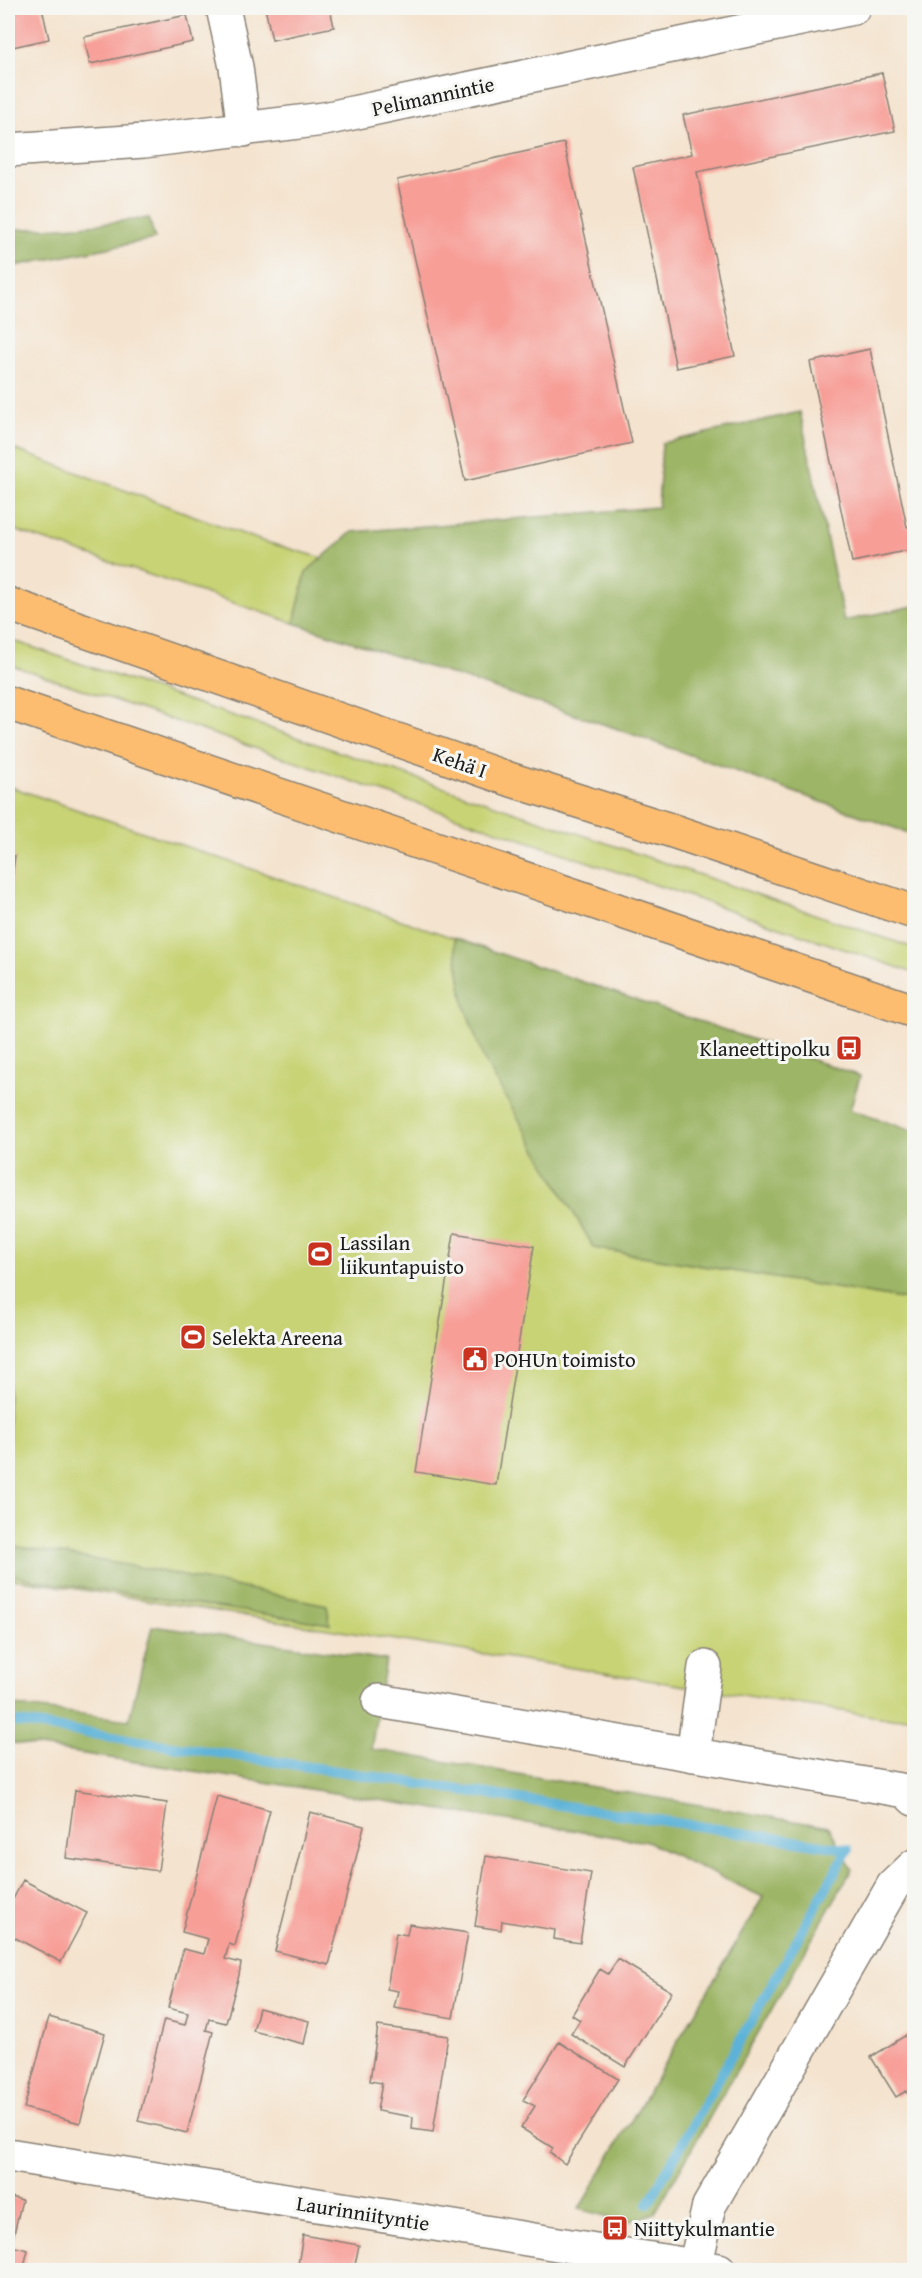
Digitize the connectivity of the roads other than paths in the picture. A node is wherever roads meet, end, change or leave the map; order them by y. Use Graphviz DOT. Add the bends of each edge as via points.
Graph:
graph roads {
  1 [pos="223,8"];
  2 [pos="854,8"];
  3 [pos="749,18"];
  4 [pos="244,130"];
  5 [pos="8,150"];
  6 [pos="8,604"];
  7 [pos="8,704"];
  8 [pos="915,912"];
  9 [pos="915,1011"];
  10 [pos="705,1667"];
  11 [pos="379,1701"];
  12 [pos="693,1755"];
  13 [pos="915,1799"];
  14 [pos="915,1866"];
  15 [pos="8,2155"];
  16 [pos="707,2269"];
  1 -- 4 [label="street"];
  2 -- 3 [label="street, Pelimannintie"];
  3 -- 4 [label="street, Pelimannintie" via="324,119"];
  4 -- 5 [label="street, Pelimannintie"];
  6 -- 8 [label="highway, Kehä I" via="512,780"];
  7 -- 9 [label="highway"];
  10 -- 12 [label="street"];
  11 -- 12 [label="street"];
  12 -- 13 [label="street" via="906,1791"];
  14 -- 16 [label="street" via="893,1886 709,2206"];
  15 -- 16 [label="street, Laurinniityntie"];
}
